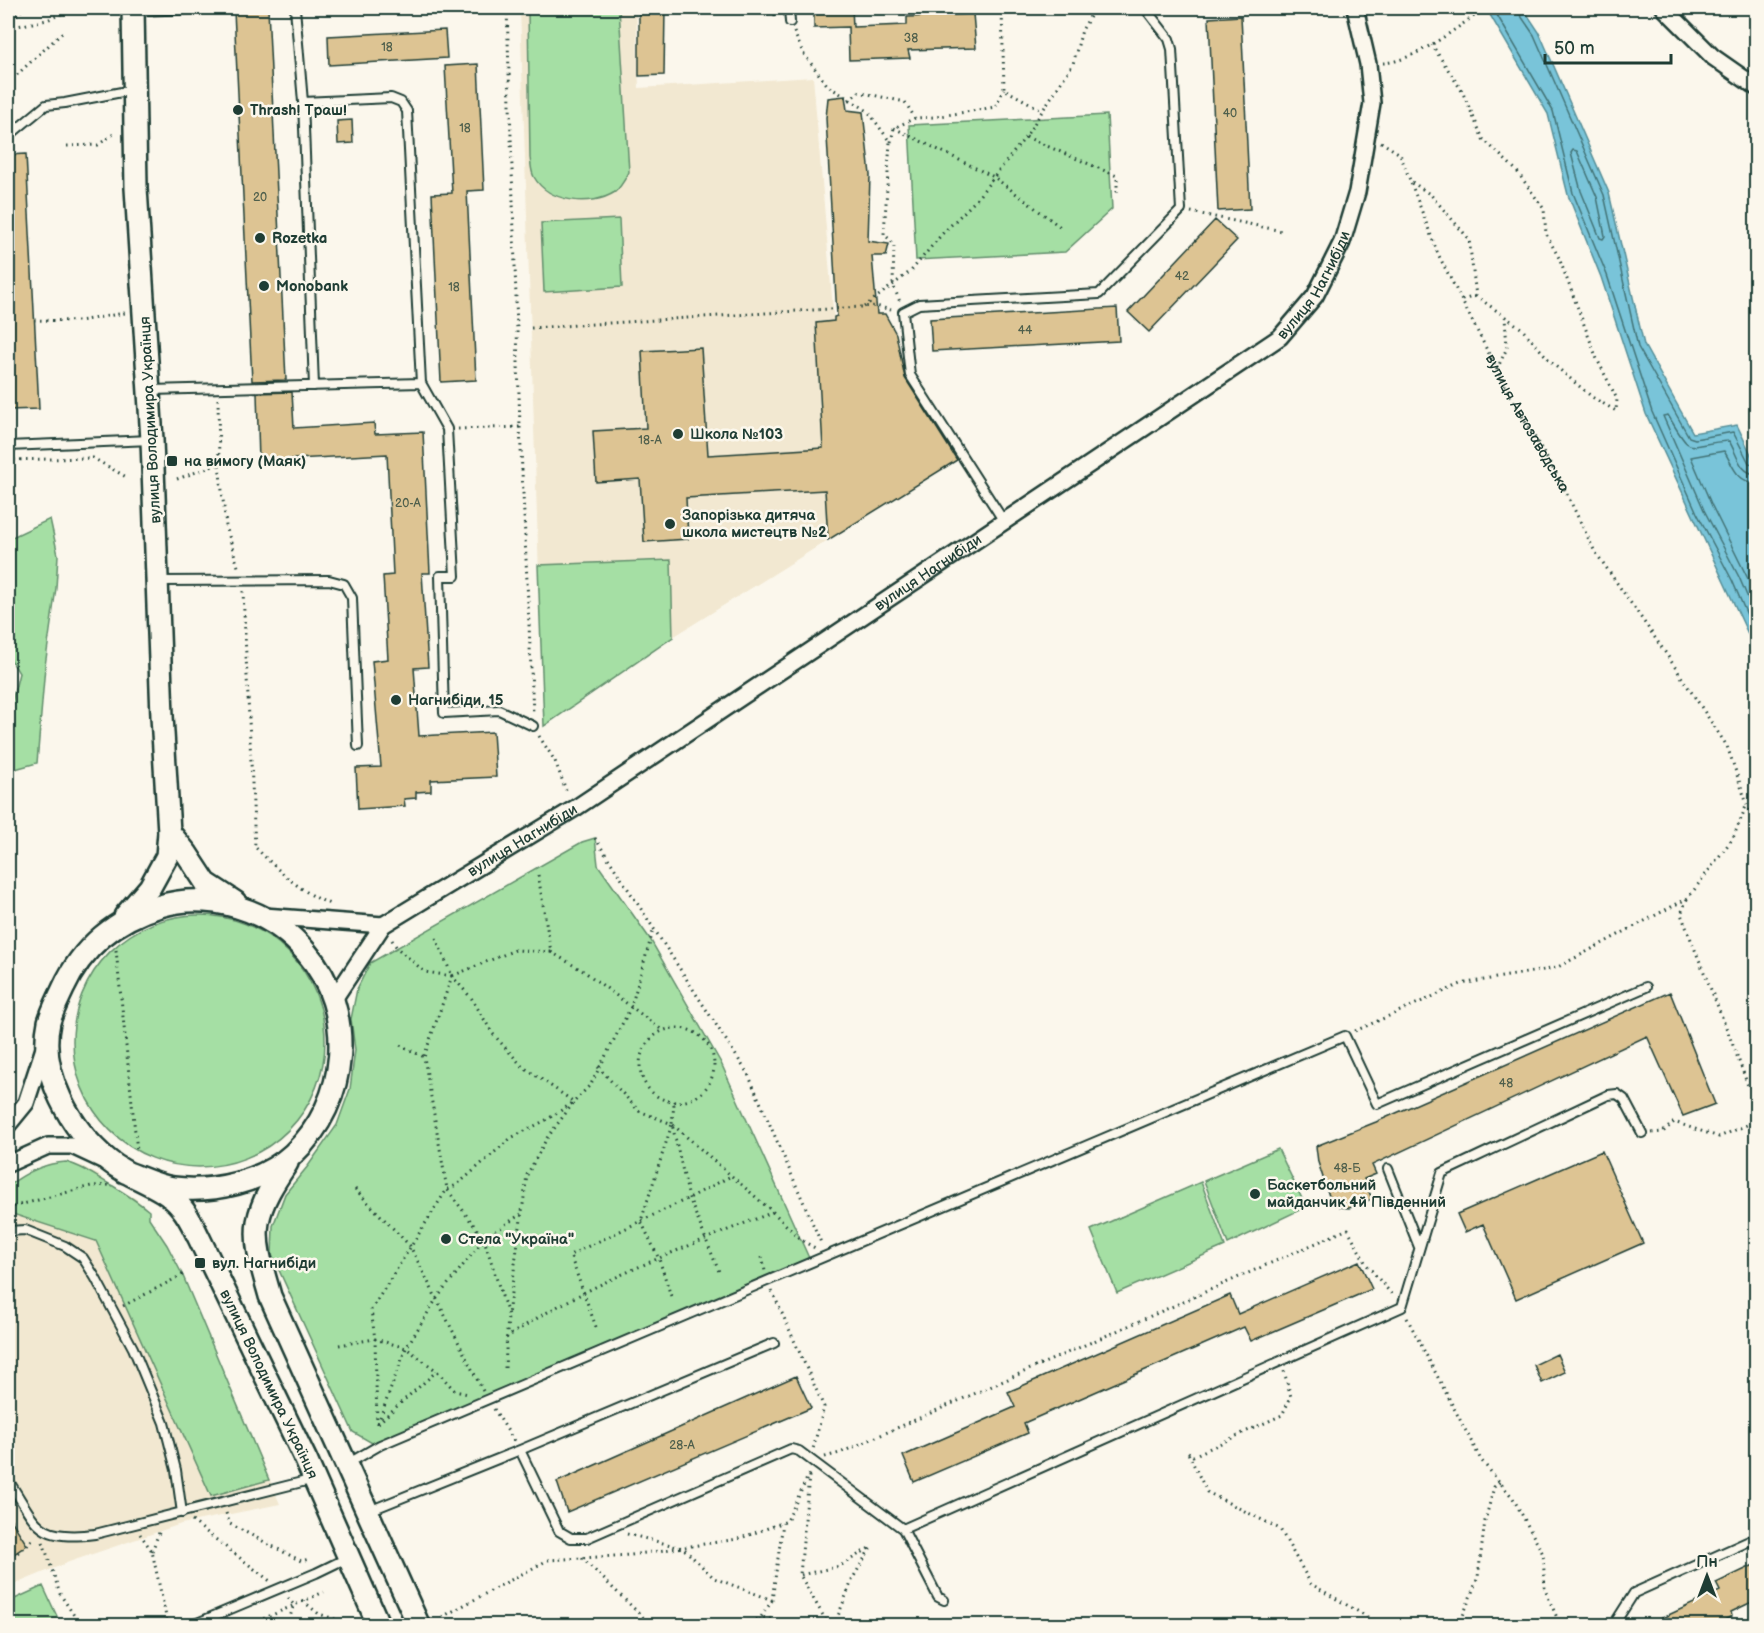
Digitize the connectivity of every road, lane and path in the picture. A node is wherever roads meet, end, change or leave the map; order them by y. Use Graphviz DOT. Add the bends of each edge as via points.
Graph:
graph roads {
  1 [pos="21,8"];
  2 [pos="225,8"];
  3 [pos="296,8"];
  4 [pos="507,8"];
  5 [pos="757,8"];
  6 [pos="789,8"];
  7 [pos="1002,8"];
  8 [pos="1095,8"];
  9 [pos="1145,8"];
  10 [pos="1355,8"];
  11 [pos="1465,8"];
  12 [pos="1486,8"];
  13 [pos="1664,8"];
  14 [pos="8,9"];
  15 [pos="133,9"];
  16 [pos="61,14"];
  17 [pos="1473,16"];
  18 [pos="790,22"];
  19 [pos="8,26"];
  20 [pos="62,33"];
  21 [pos="1432,45"];
  22 [pos="1368,64"];
  23 [pos="8,82"];
  24 [pos="1756,87"];
  25 [pos="1004,89"];
  26 [pos="134,90"];
  27 [pos="849,100"];
  28 [pos="303,102"];
  29 [pos="1042,110"];
  30 [pos="915,118"];
  31 [pos="894,128"];
  32 [pos="115,133"];
  33 [pos="1368,133"];
  34 [pos="8,135"];
  35 [pos="1026,137"];
  36 [pos="890,145"];
  37 [pos="67,146"];
  38 [pos="994,177"];
  39 [pos="1410,181"];
  40 [pos="1117,196"];
  41 [pos="1180,210"];
  42 [pos="1064,230"];
  43 [pos="1282,231"];
  44 [pos="893,285"];
  45 [pos="1476,296"];
  46 [pos="1462,300"];
  47 [pos="864,307"];
  48 [pos="145,310"];
  49 [pos="903,312"];
  50 [pos="1505,317"];
  51 [pos="34,320"];
  52 [pos="531,328"];
  53 [pos="1497,369"];
  54 [pos="421,383"];
  55 [pos="314,386"];
  56 [pos="218,388"];
  57 [pos="150,390"];
  58 [pos="520,427"];
  59 [pos="447,429"];
  60 [pos="152,440"];
  61 [pos="8,446"];
  62 [pos="8,460"];
  63 [pos="219,464"];
  64 [pos="128,478"];
  65 [pos="177,479"];
  66 [pos="1003,520"];
  67 [pos="157,581"];
  68 [pos="242,581"];
  69 [pos="533,726"];
  70 [pos="358,746"];
  71 [pos="566,790"];
  72 [pos="1746,804"];
  73 [pos="1756,824"];
  74 [pos="169,832"];
  75 [pos="596,838"];
  76 [pos="538,875"];
  77 [pos="1688,898"];
  78 [pos="332,905"];
  79 [pos="262,916"];
  80 [pos="383,924"];
  81 [pos="654,928"];
  82 [pos="116,935"];
  83 [pos="436,938"];
  84 [pos="551,952"];
  85 [pos="452,976"];
  86 [pos="1646,987"];
  87 [pos="334,999"];
  88 [pos="631,1007"];
  89 [pos="662,1030"];
  90 [pos="47,1036"];
  91 [pos="1346,1036"];
  92 [pos="400,1045"];
  93 [pos="424,1057"];
  94 [pos="598,1067"];
  95 [pos="574,1102"];
  96 [pos="674,1103"];
  97 [pos="1756,1109"];
  98 [pos="1756,1121"];
  99 [pos="672,1124"];
  100 [pos="8,1125"];
  101 [pos="1642,1133"];
  102 [pos="137,1151"];
  103 [pos="291,1156"];
  104 [pos="8,1164"];
  105 [pos="1388,1169"];
  106 [pos="731,1176"];
  107 [pos="117,1178"];
  108 [pos="355,1189"];
  109 [pos="447,1189"];
  110 [pos="689,1198"];
  111 [pos="8,1208"];
  112 [pos="772,1212"];
  113 [pos="521,1214"];
  114 [pos="641,1221"];
  115 [pos="8,1231"];
  116 [pos="484,1239"];
  117 [pos="706,1239"];
  118 [pos="801,1240"];
  119 [pos="410,1246"];
  120 [pos="1419,1247"];
  121 [pos="826,1255"];
  122 [pos="659,1258"];
  123 [pos="186,1273"];
  124 [pos="720,1274"];
  125 [pos="584,1293"];
  126 [pos="670,1296"];
  127 [pos="437,1298"];
  128 [pos="1402,1307"];
  129 [pos="114,1311"];
  130 [pos="508,1315"];
  131 [pos="596,1327"];
  132 [pos="506,1338"];
  133 [pos="375,1339"];
  134 [pos="774,1343"];
  135 [pos="339,1345"];
  136 [pos="406,1348"];
  137 [pos="1282,1360"];
  138 [pos="505,1368"];
  139 [pos="437,1371"];
  140 [pos="488,1399"];
  141 [pos="377,1424"];
  142 [pos="520,1450"];
  143 [pos="813,1461"];
  144 [pos="347,1464"];
  145 [pos="314,1479"];
  146 [pos="8,1480"];
  147 [pos="1500,1482"];
  148 [pos="222,1503"];
  149 [pos="368,1511"];
  150 [pos="182,1513"];
  151 [pos="165,1517"];
  152 [pos="783,1522"];
  153 [pos="134,1525"];
  154 [pos="39,1526"];
  155 [pos="608,1529"];
  156 [pos="903,1529"];
  157 [pos="1756,1538"];
  158 [pos="683,1548"];
  159 [pos="152,1551"];
  160 [pos="349,1557"];
  161 [pos="582,1558"];
  162 [pos="309,1559"];
  163 [pos="8,1560"];
  164 [pos="280,1588"];
  165 [pos="324,1592"];
  166 [pos="772,1600"];
  167 [pos="944,1600"];
  168 [pos="303,1601"];
  169 [pos="294,1605"];
  170 [pos="442,1617"];
  171 [pos="761,1617"];
  172 [pos="338,1620"];
  173 [pos="81,1626"];
  174 [pos="168,1626"];
  175 [pos="190,1626"];
  176 [pos="247,1626"];
  177 [pos="287,1626"];
  178 [pos="379,1626"];
  179 [pos="419,1626"];
  180 [pos="652,1626"];
  181 [pos="746,1626"];
  182 [pos="758,1626"];
  183 [pos="805,1626"];
  184 [pos="829,1626"];
  185 [pos="834,1626"];
  186 [pos="1383,1626"];
  187 [pos="1459,1626"];
  188 [pos="1566,1626"];
  189 [pos="1612,1626"];
  1 -- 14 [label="path"];
  1 -- 19 [label="path"];
  2 -- 15 [label="lane"];
  3 -- 28 [label="lane"];
  4 -- 58 [label="path"];
  5 -- 18 [label="path"];
  6 -- 18 [label="lane"];
  7 -- 25 [label="path"];
  8 -- 29 [label="path" via="1082,30 1072,64"];
  9 -- 41 [label="lane" via="1172,49"];
  10 -- 22 [label="street"];
  11 -- 17 [label="path"];
  12 -- 17 [label="path"];
  13 -- 24 [label="street" via="1713,57"];
  15 -- 26 [label="street, вулиця Володимира Українця"];
  16 -- 19 [label="path"];
  17 -- 21 [label="path"];
  18 -- 27 [label="path" via="803,53 828,86"];
  20 -- 23 [label="path"];
  21 -- 22 [label="path" via="1392,62"];
  21 -- 50 [label="path" via="1462,91 1483,139 1516,170 1544,210 1546,234 1617,399 1616,411 1592,397 1553,364 1521,328"];
  22 -- 33 [label="street" via="1372,103"];
  25 -- 29 [label="path"];
  25 -- 30 [label="path" via="995,107"];
  26 -- 34 [label="lane" via="46,105"];
  26 -- 48 [label="street, вулиця Володимира Українця"];
  27 -- 30 [label="path" via="859,92 905,102"];
  27 -- 36 [label="path" via="868,111"];
  28 -- 54 [label="lane" via="391,98 401,102 407,111"];
  28 -- 55 [label="lane"];
  29 -- 35 [label="path"];
  30 -- 31 [label="path"];
  31 -- 36 [label="path"];
  31 -- 38 [label="path"];
  32 -- 37 [label="path" via="98,145"];
  33 -- 39 [label="path, вулиця Автозаводська" via="1400,154"];
  33 -- 66 [label="street, вулиця Нагнибіди" via="1342,242 1315,296 1280,337"];
  35 -- 38 [label="path"];
  35 -- 40 [label="path" via="1118,176"];
  36 -- 44 [label="path" via="884,234 894,244"];
  38 -- 42 [label="path"];
  38 -- 44 [label="path" via="911,271"];
  39 -- 45 [label="path" via="1431,195 1469,239"];
  39 -- 46 [label="path, вулиця Автозаводська" via="1438,254"];
  41 -- 43 [label="path"];
  41 -- 49 [label="lane" via="1099,294 919,304"];
  44 -- 47 [label="path"];
  44 -- 49 [label="path"];
  45 -- 46 [label="path"];
  45 -- 50 [label="path"];
  46 -- 53 [label="path, вулиця Автозаводська"];
  47 -- 49 [label="path"];
  47 -- 52 [label="path"];
  48 -- 51 [label="path" via="79,321"];
  48 -- 57 [label="street, вулиця Володимира Українця"];
  49 -- 66 [label="lane" via="910,375"];
  50 -- 53 [label="path" via="1507,348"];
  53 -- 72 [label="path, вулиця Автозаводська" via="1594,550 1727,746"];
  54 -- 55 [label="lane"];
  54 -- 59 [label="lane"];
  55 -- 56 [label="lane"];
  56 -- 57 [label="lane"];
  56 -- 63 [label="path"];
  57 -- 60 [label="street, вулиця Володимира Українця"];
  58 -- 59 [label="path"];
  58 -- 69 [label="path"];
  59 -- 69 [label="lane" via="455,576 440,576 444,713 499,710"];
  60 -- 61 [label="lane"];
  60 -- 67 [label="street, вулиця Володимира Українця"];
  62 -- 64 [label="path" via="93,458"];
  63 -- 65 [label="path"];
  63 -- 68 [label="path" via="226,525"];
  66 -- 80 [label="street, вулиця Нагнибіди" via="577,807"];
  67 -- 68 [label="lane"];
  67 -- 74 [label="street, вулиця Володимира Українця"];
  68 -- 70 [label="lane" via="329,580 344,584 352,598"];
  68 -- 78 [label="path" via="255,847 312,897"];
  69 -- 71 [label="path" via="555,761"];
  72 -- 73 [label="path, вулиця Автозаводська"];
  72 -- 77 [label="path" via="1733,838"];
  74 -- 79 [label="street, вулиця Володимира Українця" via="206,884"];
  74 -- 82 [label="street, вулиця Володимира Українця" via="167,856"];
  75 -- 81 [label="path"];
  76 -- 84 [label="path"];
  77 -- 91 [label="path" via="1556,968 1461,984"];
  77 -- 97 [label="path" via="1681,914"];
  79 -- 80 [label="street"];
  79 -- 82 [label="street, вулиця Володимира Українця" via="232,905 201,900 170,903 139,912"];
  79 -- 87 [label="street, вулиця Володимира Українця" via="293,937 317,966"];
  80 -- 85 [label="path" via="397,948 424,972"];
  80 -- 87 [label="street, вулиця Нагнибіди"];
  81 -- 88 [label="path"];
  81 -- 121 [label="path" via="748,1074"];
  82 -- 90 [label="street, вулиця Володимира Українця" via="88,948 70,974"];
  82 -- 102 [label="path"];
  83 -- 85 [label="path"];
  84 -- 85 [label="path" via="515,950"];
  84 -- 88 [label="path"];
  85 -- 93 [label="path"];
  85 -- 95 [label="path" via="472,999 493,1034 522,1066"];
  86 -- 91 [label="lane" via="1377,1104"];
  87 -- 103 [label="street, вулиця Володимира Українця" via="341,1036 339,1074 326,1109 306,1141"];
  88 -- 89 [label="path"];
  88 -- 94 [label="path"];
  89 -- 96 [label="path" via="644,1047 639,1072 651,1093"];
  89 -- 96 [label="path" via="686,1029 698,1034 707,1042 714,1059 707,1088 692,1099"];
  90 -- 100 [label="street" via="26,1103"];
  90 -- 107 [label="street, вулиця Володимира Українця" via="51,1070 71,1119 110,1162"];
  91 -- 121 [label="lane"];
  92 -- 93 [label="path"];
  93 -- 109 [label="path"];
  94 -- 95 [label="path" via="591,1084"];
  94 -- 99 [label="path" via="639,1111"];
  95 -- 109 [label="path" via="511,1138 457,1185"];
  95 -- 113 [label="path" via="547,1138 527,1175"];
  96 -- 99 [label="path"];
  98 -- 101 [label="path" via="1719,1137 1674,1122 1664,1132"];
  99 -- 106 [label="path"];
  99 -- 110 [label="path"];
  99 -- 114 [label="path"];
  101 -- 120 [label="lane" via="1623,1099 1617,1094 1608,1095 1442,1173"];
  103 -- 107 [label="street, вулиця Володимира Українця" via="265,1173 235,1184 198,1190"];
  103 -- 144 [label="street, вулиця Володимира Українця" via="269,1189 258,1223 260,1257 270,1296"];
  104 -- 107 [label="street" via="48,1146 72,1146"];
  105 -- 120 [label="lane"];
  106 -- 110 [label="path"];
  106 -- 112 [label="path"];
  107 -- 111 [label="path"];
  107 -- 145 [label="street, вулиця Володимира Українця" via="162,1192 181,1207"];
  108 -- 119 [label="path"];
  109 -- 116 [label="path"];
  109 -- 119 [label="path"];
  110 -- 114 [label="path"];
  110 -- 117 [label="path"];
  112 -- 117 [label="path"];
  112 -- 118 [label="path"];
  113 -- 116 [label="path"];
  113 -- 130 [label="path"];
  114 -- 122 [label="path"];
  114 -- 125 [label="path" via="570,1255"];
  115 -- 129 [label="lane" via="25,1230 83,1258"];
  116 -- 127 [label="path"];
  116 -- 130 [label="path"];
  117 -- 122 [label="path"];
  117 -- 124 [label="path"];
  119 -- 127 [label="path"];
  119 -- 133 [label="path" via="371,1310"];
  120 -- 128 [label="lane"];
  121 -- 140 [label="lane"];
  122 -- 125 [label="path"];
  122 -- 126 [label="path"];
  123 -- 129 [label="path"];
  125 -- 131 [label="path"];
  125 -- 132 [label="path"];
  127 -- 136 [label="path"];
  127 -- 140 [label="path"];
  128 -- 137 [label="lane"];
  128 -- 143 [label="path" via="1366,1264 1348,1229 840,1453"];
  128 -- 147 [label="path" via="1481,1460"];
  129 -- 150 [label="lane" via="164,1423"];
  130 -- 132 [label="path"];
  132 -- 138 [label="path"];
  133 -- 135 [label="path"];
  133 -- 136 [label="path"];
  133 -- 141 [label="path"];
  134 -- 142 [label="lane"];
  136 -- 139 [label="path"];
  136 -- 141 [label="path"];
  137 -- 156 [label="lane"];
  137 -- 186 [label="path" via="1291,1397 1282,1415 1193,1456 1187,1451 1207,1492 1280,1529 1311,1584"];
  139 -- 140 [label="path" via="455,1391"];
  139 -- 141 [label="path"];
  140 -- 142 [label="path"];
  140 -- 144 [label="lane" via="380,1445"];
  142 -- 149 [label="lane"];
  142 -- 155 [label="lane" via="559,1531 572,1538 587,1538"];
  143 -- 152 [label="path" via="787,1521"];
  143 -- 155 [label="lane" via="799,1451 782,1451"];
  143 -- 156 [label="lane"];
  144 -- 149 [label="street, вулиця Володимира Українця"];
  145 -- 148 [label="lane"];
  145 -- 160 [label="street, вулиця Володимира Українця"];
  146 -- 154 [label="lane"];
  147 -- 187 [label="path" via="1494,1486 1478,1576"];
  147 -- 188 [label="path" via="1543,1554 1545,1590 1558,1620"];
  148 -- 150 [label="lane"];
  148 -- 162 [label="path" via="230,1524 301,1560"];
  149 -- 179 [label="street, вулиця Володимира Українця"];
  150 -- 151 [label="lane"];
  150 -- 164 [label="path"];
  151 -- 153 [label="lane"];
  151 -- 159 [label="path"];
  152 -- 158 [label="path" via="738,1539"];
  152 -- 166 [label="path"];
  153 -- 154 [label="lane" via="72,1537 50,1533"];
  153 -- 159 [label="path"];
  154 -- 163 [label="path" via="29,1545"];
  154 -- 173 [label="path" via="60,1594"];
  155 -- 158 [label="path"];
  156 -- 167 [label="lane" via="938,1597"];
  157 -- 189 [label="lane" via="1634,1593"];
  158 -- 161 [label="path"];
  158 -- 166 [label="path" via="714,1578"];
  159 -- 174 [label="path"];
  160 -- 164 [label="lane"];
  160 -- 178 [label="street, вулиця Володимира Українця"];
  161 -- 170 [label="path" via="548,1560"];
  161 -- 180 [label="path"];
  164 -- 169 [label="path"];
  164 -- 175 [label="lane"];
  165 -- 168 [label="path"];
  166 -- 171 [label="path"];
  168 -- 169 [label="path"];
  168 -- 172 [label="path" via="319,1614"];
  169 -- 176 [label="path"];
  169 -- 177 [label="path"];
  171 -- 181 [label="path"];
  171 -- 182 [label="path"];
  171 -- 183 [label="path"];
  184 -- 185 [label="path" via="800,1575 840,1566 871,1547 853,1578"];
}
